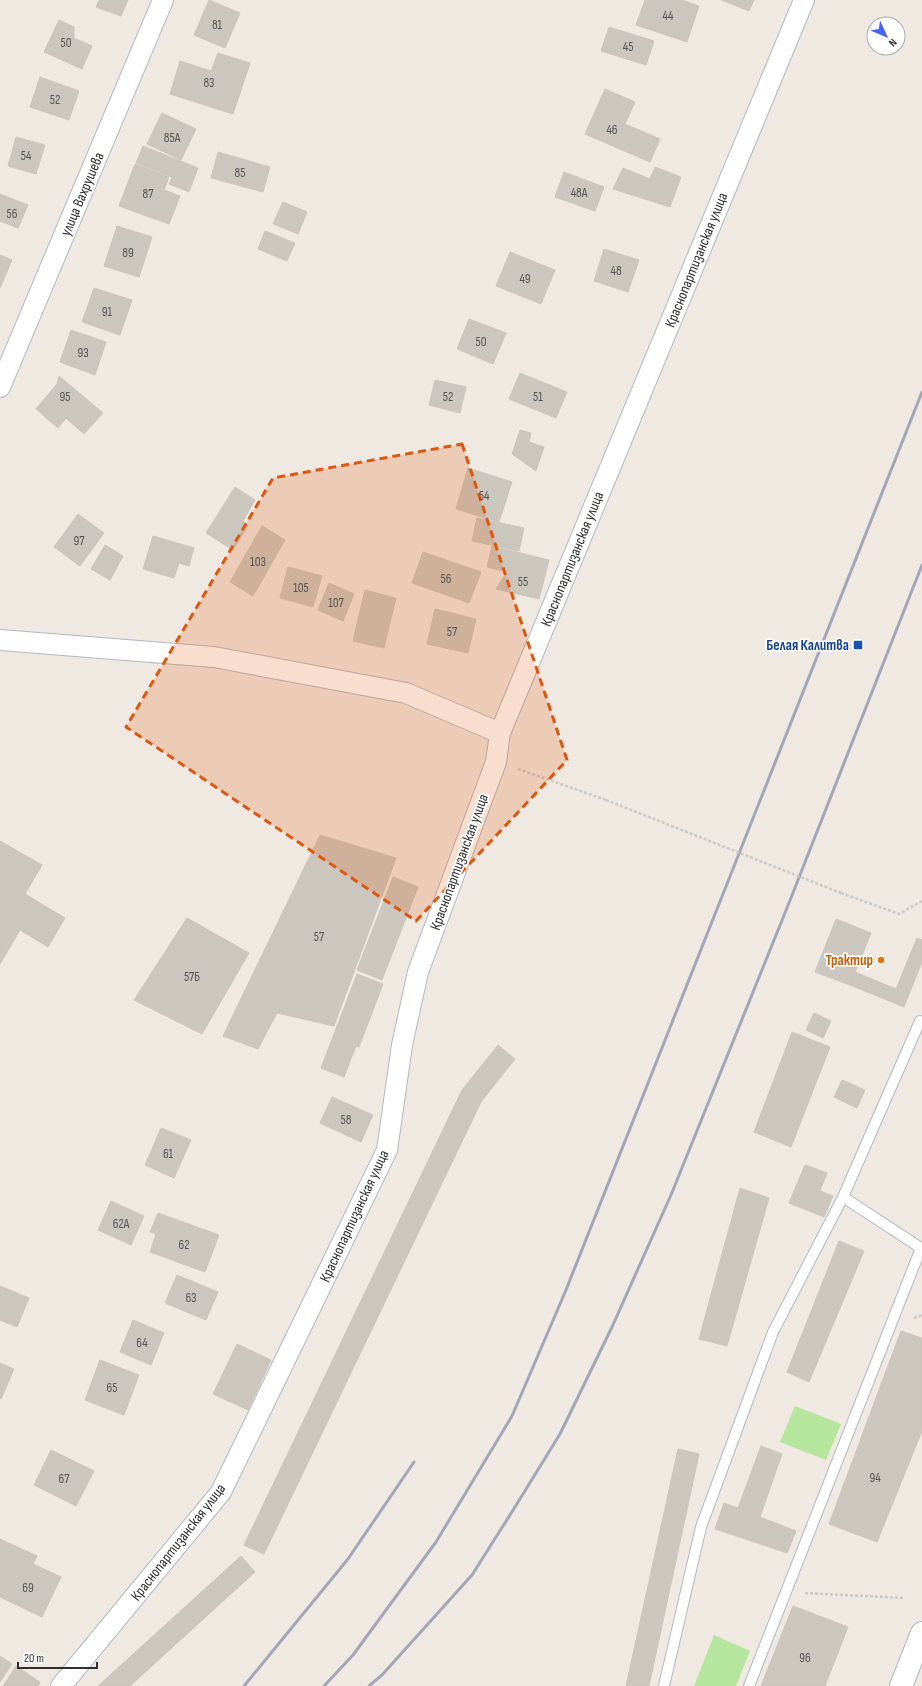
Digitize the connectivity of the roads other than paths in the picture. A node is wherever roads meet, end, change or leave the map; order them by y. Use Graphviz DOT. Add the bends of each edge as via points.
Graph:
graph roads {
  1 [pos="163,0"];
  2 [pos="804,0"];
  3 [pos="0,387"];
  4 [pos="0,640"];
  5 [pos="500,733"];
  6 [pos="920,1021"];
  7 [pos="843,1197"];
  8 [pos="921,1248"];
  9 [pos="922,1633"];
  10 [pos="61,1686"];
  11 [pos="664,1686"];
  12 [pos="749,1686"];
  13 [pos="901,1686"];
  1 -- 3 [label="street, улица Вахрушева"];
  2 -- 5 [label="street, Краснопартизанская улица"];
  4 -- 5 [label="street" via="222,658 406,693"];
  5 -- 10 [label="street, Краснопартизанская улица" via="496,762 418,972 402,1045 387,1150 221,1492"];
  6 -- 7 [label="lane"];
  7 -- 8 [label="lane"];
  7 -- 11 [label="lane" via="773,1332 704,1520"];
  8 -- 12 [label="lane"];
  9 -- 13 [label="main road"];
}
